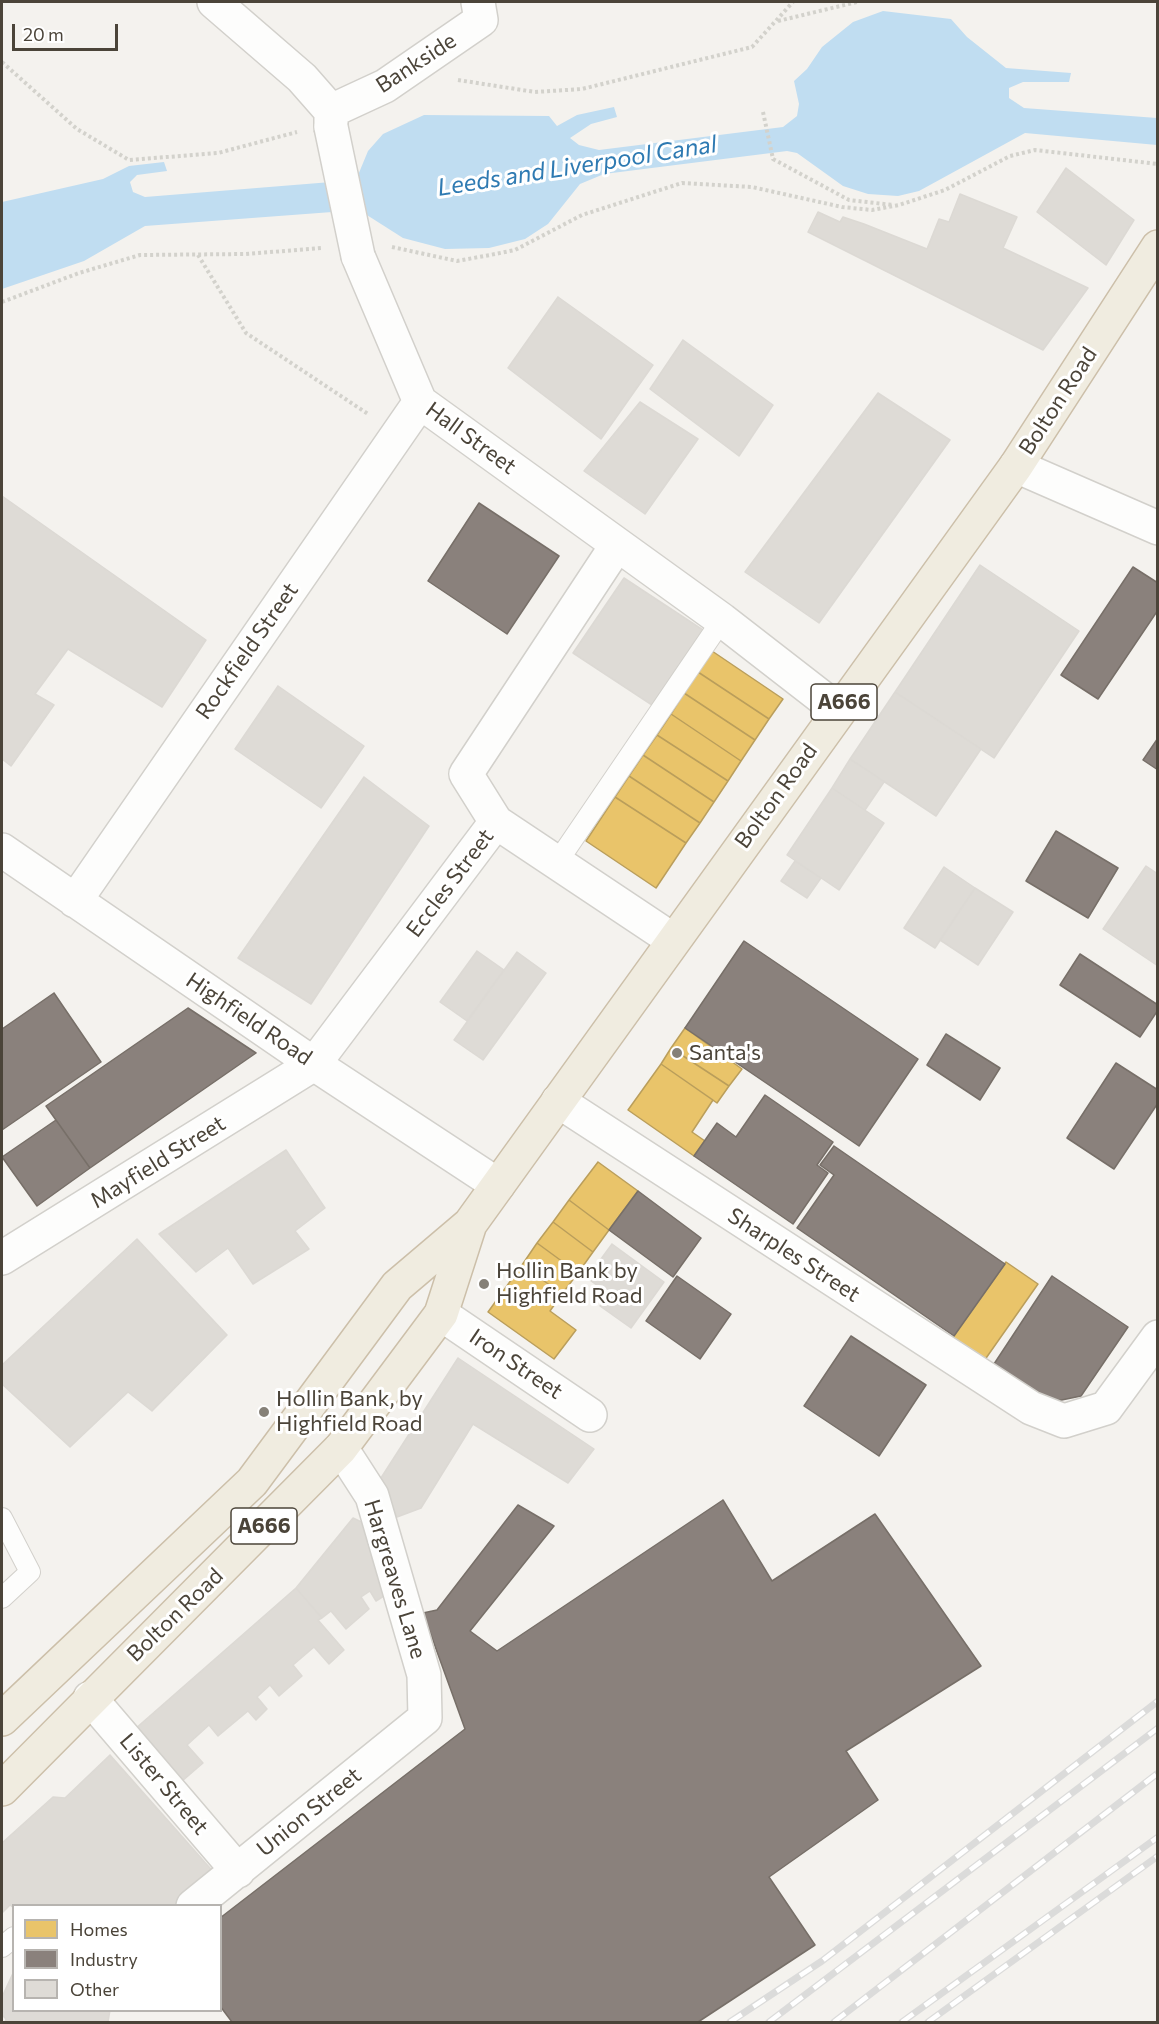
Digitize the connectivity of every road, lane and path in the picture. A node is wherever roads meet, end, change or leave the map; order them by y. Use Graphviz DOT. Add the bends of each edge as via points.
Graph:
graph roads {
  1 [pos="214,2"];
  2 [pos="478,2"];
  3 [pos="793,2"];
  4 [pos="858,2"];
  5 [pos="777,22"];
  6 [pos="2,63"];
  7 [pos="406,72"];
  8 [pos="763,111"];
  9 [pos="331,119"];
  10 [pos="1158,164"];
  11 [pos="900,205"];
  12 [pos="390,247"];
  13 [pos="1158,247"];
  14 [pos="345,252"];
  15 [pos="198,254"];
  16 [pos="2,302"];
  17 [pos="420,402"];
  18 [pos="398,434"];
  19 [pos="1016,466"];
  20 [pos="1158,528"];
  21 [pos="617,545"];
  22 [pos="722,620"];
  23 [pos="838,710"];
  24 [pos="496,822"];
  25 [pos="2,850"];
  26 [pos="558,861"];
  27 [pos="75,901"];
  28 [pos="673,940"];
  29 [pos="314,1064"];
  30 [pos="558,1101"];
  31 [pos="498,1185"];
  32 [pos="470,1224"];
  33 [pos="2,1258"];
  34 [pos="441,1314"];
  35 [pos="1158,1337"];
  36 [pos="590,1414"];
  37 [pos="341,1448"];
  38 [pos="2,1518"];
  39 [pos="2,1598"];
  40 [pos="90,1698"];
  41 [pos="425,1718"];
  42 [pos="2,1719"];
  43 [pos="2,1789"];
  44 [pos="238,1871"];
  45 [pos="194,1904"];
  1 -- 9 [label="street, Hall Street" via="302,78"];
  2 -- 7 [label="street, Bankside" via="481,20"];
  3 -- 5 [label="path"];
  4 -- 5 [label="path"];
  5 -- 7 [label="path" via="752,47 582,89 535,92"];
  6 -- 9 [label="path" via="77,129 129,160 218,153"];
  7 -- 9 [label="street, Bankside"];
  8 -- 11 [label="path" via="772,159 849,200"];
  9 -- 14 [label="street, Hall Street, bridge"];
  10 -- 11 [label="path" via="1035,150 1010,156 945,190"];
  11 -- 12 [label="path" via="872,210 752,186 682,183 582,215 515,250 457,261"];
  13 -- 19 [label="highway, Bolton Road / A666"];
  14 -- 15 [label="path"];
  14 -- 17 [label="street, Hall Street"];
  15 -- 16 [label="path" via="140,255"];
  15 -- 18 [label="path" via="246,333"];
  17 -- 18 [label="street, Rockfield Street"];
  17 -- 21 [label="street, Hall Street"];
  18 -- 27 [label="street, Rockfield Street"];
  19 -- 20 [label="street"];
  19 -- 23 [label="highway, Bolton Road / A666"];
  21 -- 22 [label="street, Hall Street"];
  21 -- 24 [label="street, Eccles Street" via="466,774"];
  22 -- 23 [label="street, Hall Street"];
  22 -- 26 [label="lane"];
  23 -- 28 [label="highway, Bolton Road / A666"];
  24 -- 26 [label="street"];
  24 -- 29 [label="street, Eccles Street"];
  25 -- 27 [label="street, Highfield Road"];
  26 -- 28 [label="street"];
  27 -- 29 [label="street, Highfield Road"];
  28 -- 30 [label="highway, Bolton Road / A666"];
  29 -- 31 [label="street, Highfield Road"];
  29 -- 33 [label="street, Mayfield Street"];
  30 -- 31 [label="highway, Bolton Road / A666"];
  30 -- 35 [label="street, Sharples Street" via="1031,1408 1064,1421 1106,1408"];
  31 -- 32 [label="highway, Bolton Road / A666"];
  32 -- 34 [label="highway, Bolton Road / A666"];
  32 -- 42 [label="highway, Bolton Road / A666" via="397,1286 252,1482"];
  34 -- 36 [label="street, Iron Street"];
  34 -- 37 [label="highway, Bolton Road / A666"];
  37 -- 40 [label="highway, Bolton Road / A666"];
  37 -- 41 [label="street, Hargreaves Lane" via="372,1496 424,1675"];
  38 -- 39 [label="lane" via="30,1572"];
  40 -- 43 [label="highway, Bolton Road / A666"];
  40 -- 44 [label="street, Lister Street"];
  41 -- 44 [label="street, Union Street"];
  44 -- 45 [label="street, Union Street"];
}
